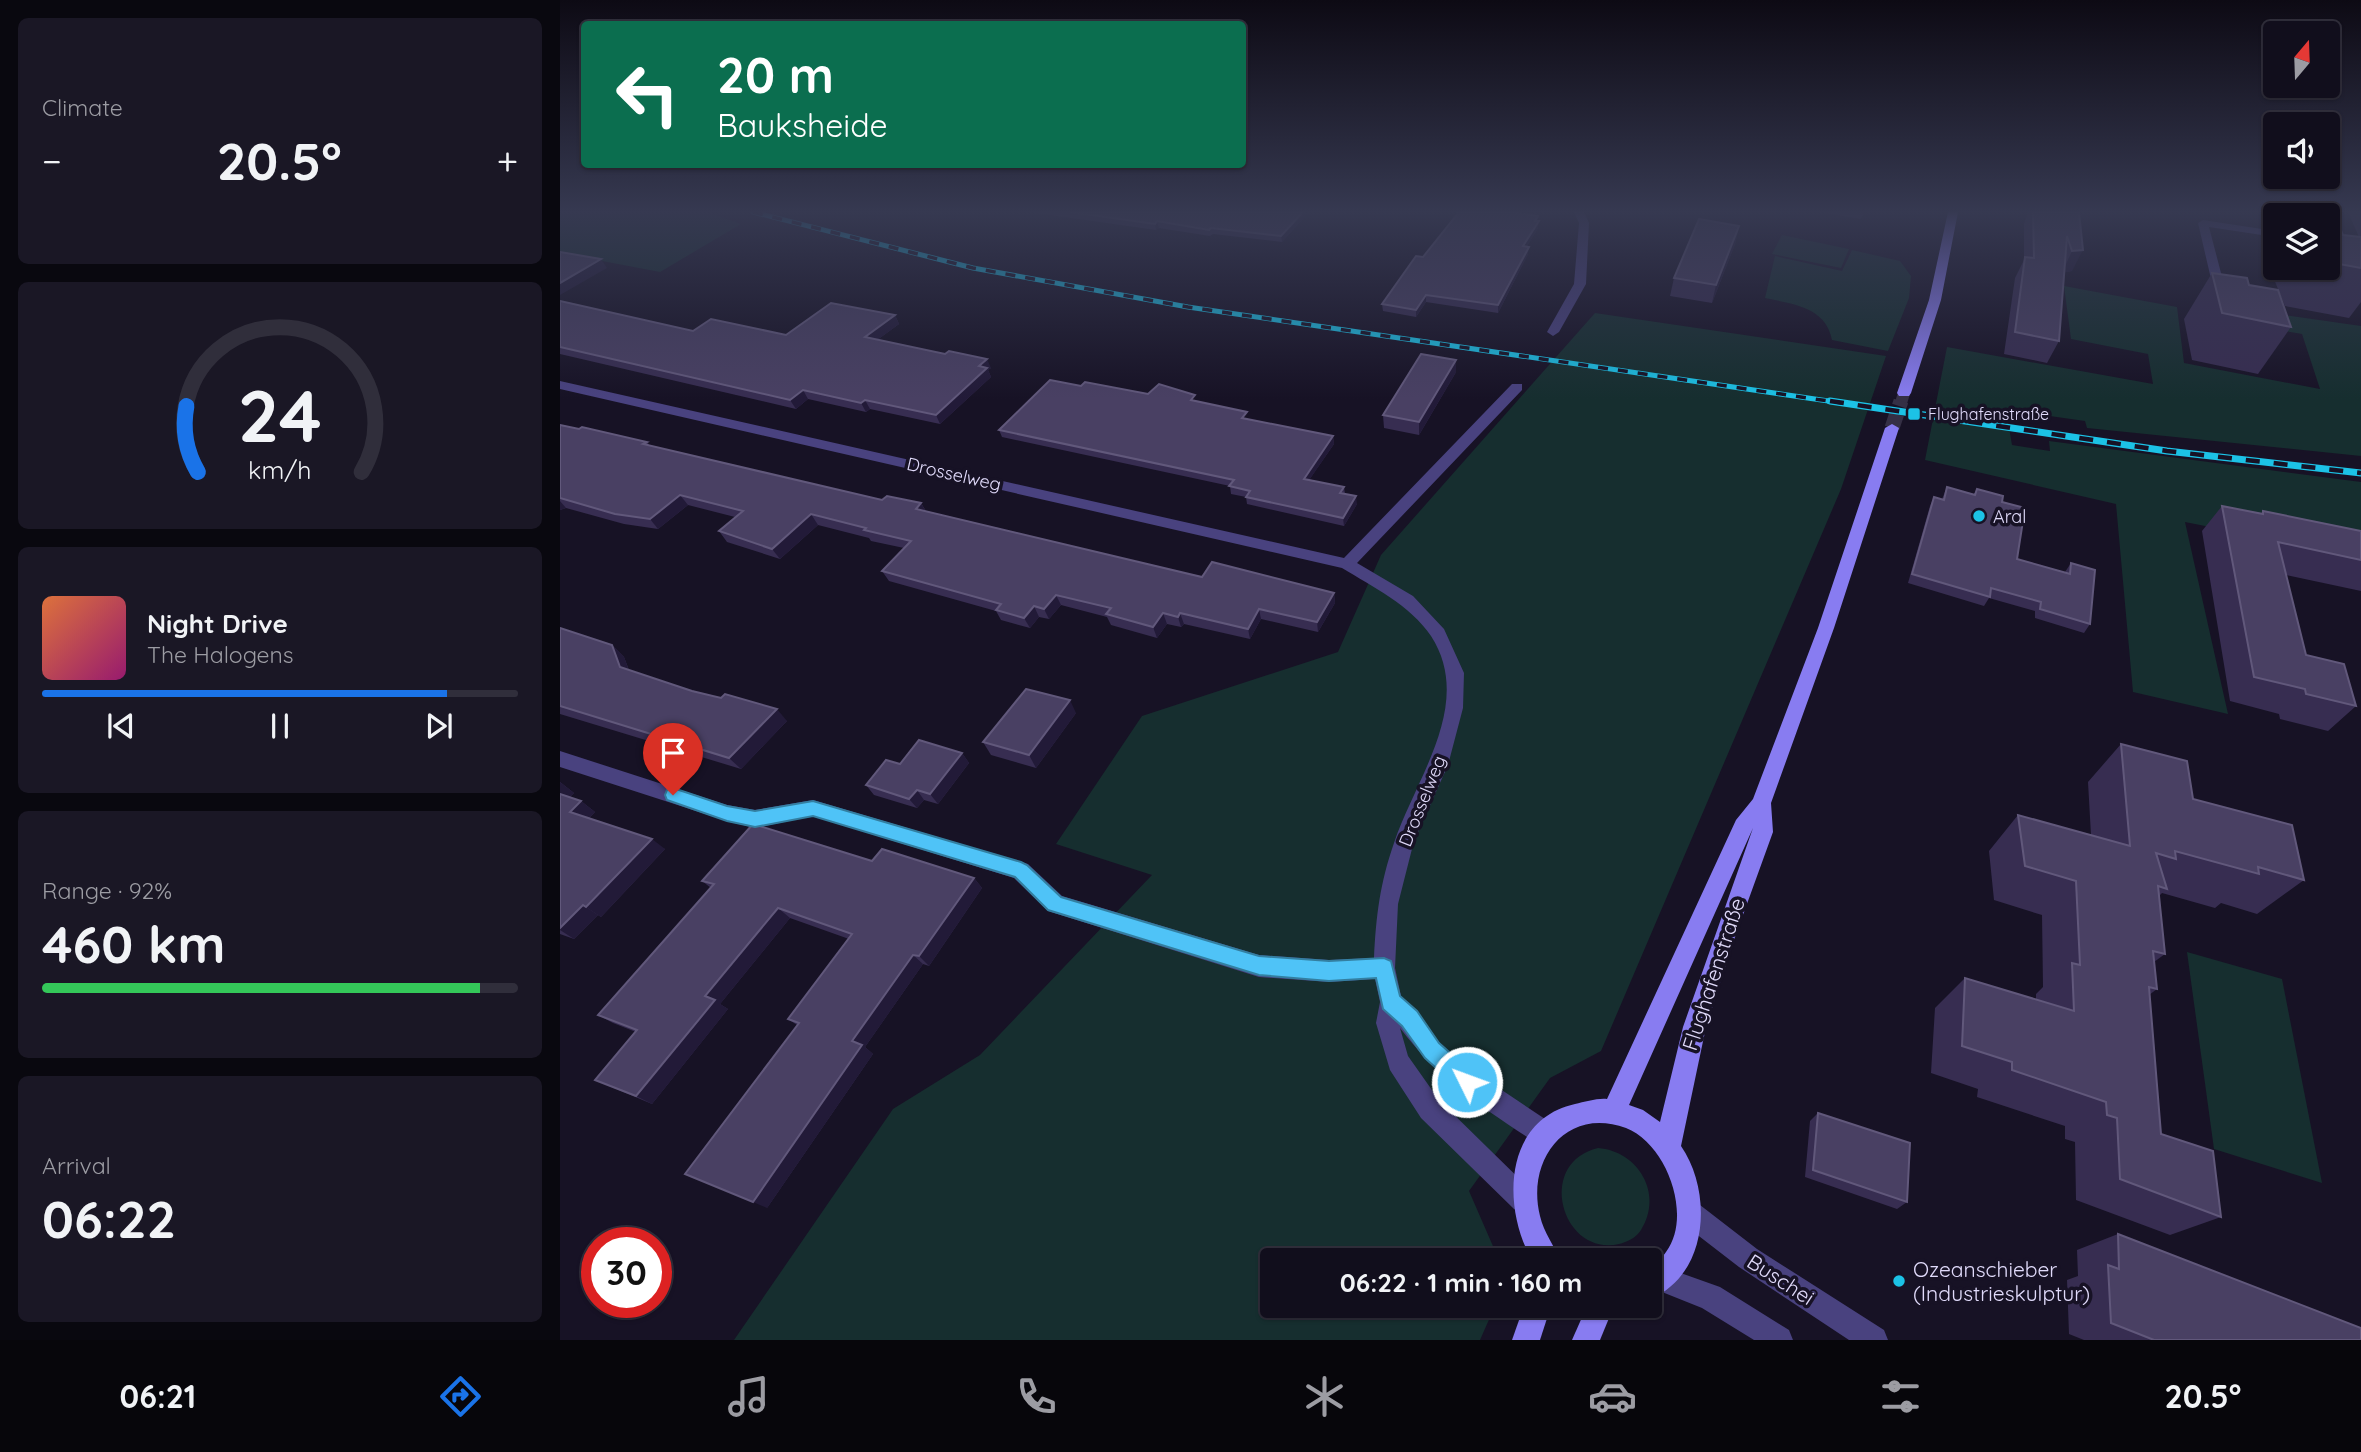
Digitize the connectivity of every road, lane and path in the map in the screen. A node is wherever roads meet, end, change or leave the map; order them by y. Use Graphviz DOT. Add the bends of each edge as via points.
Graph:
graph roads {
  1 [pos="1582,275"];
  2 [pos="1940,275"];
  3 [pos="2216,275"];
  4 [pos="2223,301"];
  5 [pos="1553,332"];
  6 [pos="560,385"];
  7 [pos="1517,387"];
  8 [pos="1904,393"];
  9 [pos="1892,428"];
  10 [pos="1347,564"];
  11 [pos="560,760"];
  12 [pos="1761,803"];
  13 [pos="1384,968"];
  14 [pos="1391,1002"];
  15 [pos="1614,1111"];
  16 [pos="1545,1134"];
  17 [pos="1668,1147"];
  18 [pos="1523,1200"];
  19 [pos="1691,1213"];
  20 [pos="1538,1248"];
  21 [pos="1662,1276"];
  22 [pos="1662,1284"];
  23 [pos="1534,1318"];
  24 [pos="1595,1318"];
  25 [pos="1526,1340"];
  26 [pos="1586,1340"];
  27 [pos="1779,1340"];
  28 [pos="1874,1340"];
  1 -- 5 [label="street"];
  2 -- 8 [label="main road"];
  3 -- 4 [label="street"];
  6 -- 10 [label="street, Drosselweg"];
  7 -- 10 [label="street"];
  9 -- 12 [label="main road, Flughafenstraße" via="1826,628"];
  10 -- 13 [label="street, Drosselweg" via="1407,600 1438,633 1455,673 1454,708 1440,765 1404,841 1387,904"];
  11 -- 13 [label="street" via="755,819 813,808 1021,871 1055,904 1259,965 1329,971"];
  12 -- 15 [label="main road, Flughafenstraße" via="1743,826"];
  12 -- 17 [label="main road, Flughafenstraße" via="1763,832 1700,1008 1676,1095"];
  13 -- 14 [label="street, Drosselweg"];
  14 -- 16 [label="street" via="1409,1018 1432,1051 1467,1082"];
  14 -- 18 [label="street, Drosselweg" via="1387,1023 1398,1062 1430,1109"];
  15 -- 16 [label="main road" via="1579,1113"];
  15 -- 17 [label="main road" via="1654,1131"];
  16 -- 18 [label="main road" via="1532,1153"];
  17 -- 19 [label="main road" via="1681,1167"];
  18 -- 20 [label="main road"];
  19 -- 21 [label="main road" via="1677,1261"];
  19 -- 28 [label="street, Buschei" via="1748,1258"];
  22 -- 27 [label="street" via="1710,1297"];
  23 -- 25 [label="main road"];
  24 -- 26 [label="main road"];
}
